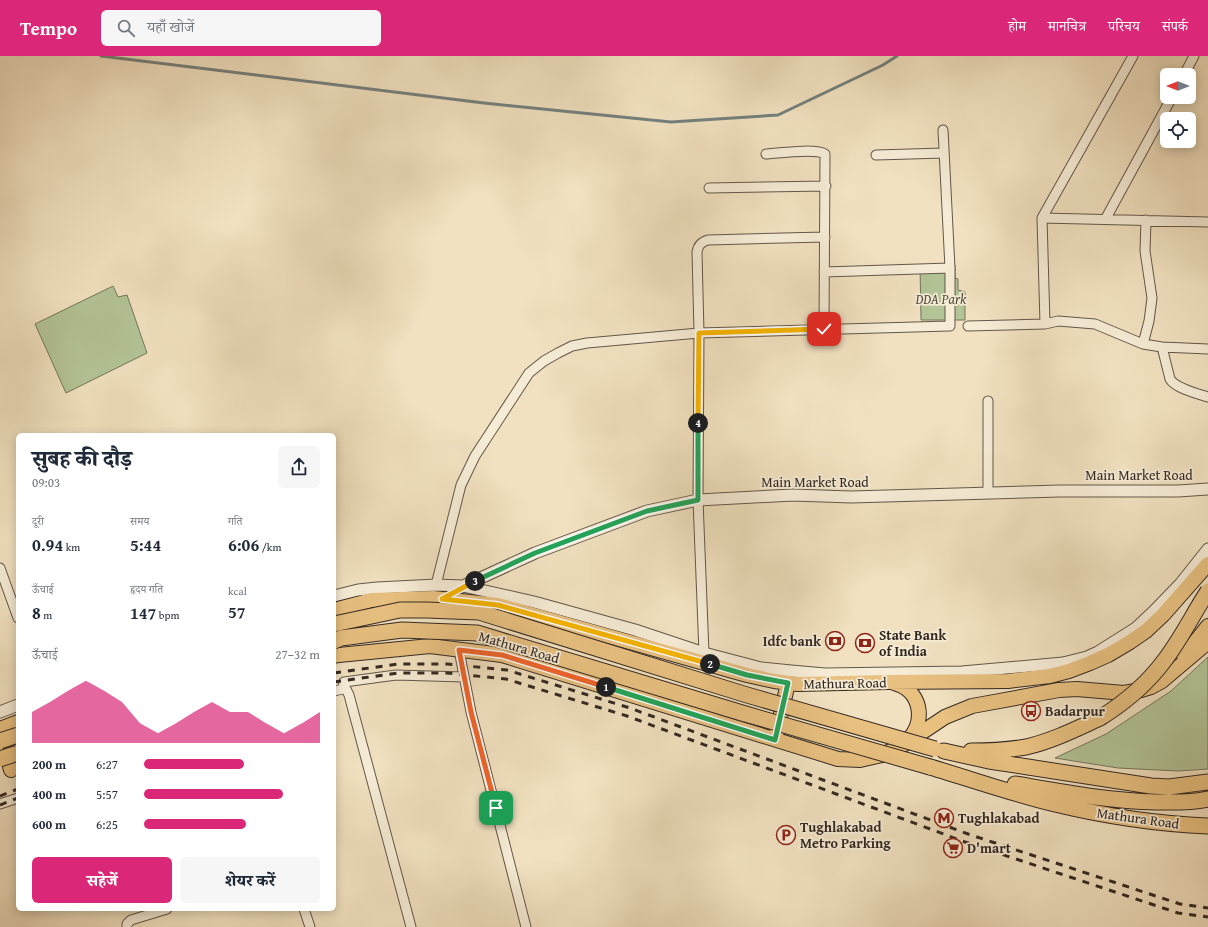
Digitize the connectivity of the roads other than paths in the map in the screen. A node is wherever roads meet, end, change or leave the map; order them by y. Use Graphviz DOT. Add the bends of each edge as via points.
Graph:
graph roads {
  1 [pos="1133,56"];
  2 [pos="1194,56"];
  3 [pos="1188,68"];
  4 [pos="1168,104"];
  5 [pos="943,130"];
  6 [pos="944,153"];
  7 [pos="766,154"];
  8 [pos="876,155"];
  9 [pos="826,186"];
  10 [pos="709,188"];
  11 [pos="1042,218"];
  12 [pos="1106,218"];
  13 [pos="1146,220"];
  14 [pos="1208,222"];
  15 [pos="825,237"];
  16 [pos="950,268"];
  17 [pos="824,272"];
  18 [pos="1045,324"];
  19 [pos="968,326"];
  20 [pos="824,329"];
  21 [pos="699,333"];
  22 [pos="1142,344"];
  23 [pos="1162,347"];
  24 [pos="1208,349"];
  25 [pos="1208,397"];
  26 [pos="988,401"];
  27 [pos="1208,489"];
  28 [pos="988,493"];
  29 [pos="698,500"];
  30 [pos="1208,549"];
  31 [pos="1208,564"];
  32 [pos="0,568"];
  33 [pos="436,585"];
  34 [pos="463,586"];
  35 [pos="1208,590"];
  36 [pos="336,596"];
  37 [pos="442,599"];
  38 [pos="336,609"];
  39 [pos="16,612"];
  40 [pos="336,624"];
  41 [pos="1208,626"];
  42 [pos="336,640"];
  43 [pos="1208,642"];
  44 [pos="459,650"];
  45 [pos="704,652"];
  46 [pos="336,655"];
  47 [pos="1175,670"];
  48 [pos="464,677"];
  49 [pos="888,682"];
  50 [pos="788,683"];
  51 [pos="338,690"];
  52 [pos="16,706"];
  53 [pos="0,712"];
  54 [pos="16,723"];
  55 [pos="0,729"];
  56 [pos="16,736"];
  57 [pos="775,740"];
  58 [pos="0,742"];
  59 [pos="903,745"];
  60 [pos="944,751"];
  61 [pos="16,754"];
  62 [pos="0,759"];
  63 [pos="10,770"];
  64 [pos="953,774"];
  65 [pos="1208,782"];
  66 [pos="16,799"];
  67 [pos="1208,799"];
  68 [pos="0,804"];
  69 [pos="1208,826"];
  70 [pos="160,911"];
  71 [pos="305,911"];
  72 [pos="127,927"];
  73 [pos="310,927"];
  74 [pos="411,927"];
  75 [pos="526,927"];
  1 -- 11 [label="street"];
  2 -- 3 [label="street"];
  4 -- 12 [label="street"];
  5 -- 6 [label="street"];
  6 -- 8 [label="street"];
  6 -- 16 [label="street"];
  7 -- 9 [label="street" via="823,152 826,155"];
  9 -- 10 [label="street"];
  9 -- 15 [label="street"];
  11 -- 12 [label="street"];
  11 -- 18 [label="street"];
  12 -- 13 [label="street"];
  13 -- 14 [label="street"];
  13 -- 22 [label="street" via="1145,251 1152,298"];
  15 -- 17 [label="street"];
  15 -- 21 [label="street" via="702,242 697,252"];
  16 -- 17 [label="street"];
  16 -- 20 [label="street" via="950,326"];
  17 -- 20 [label="street"];
  18 -- 19 [label="street"];
  18 -- 22 [label="street" via="1058,321 1095,324"];
  20 -- 21 [label="street"];
  21 -- 29 [label="street"];
  21 -- 33 [label="street" via="572,346 544,361 529,373 468,469 461,485"];
  22 -- 23 [label="street"];
  23 -- 24 [label="street"];
  23 -- 25 [label="street" via="1171,381"];
  26 -- 28 [label="street"];
  27 -- 28 [label="street, Main Market Road" via="1178,492"];
  28 -- 29 [label="street, Main Market Road" via="851,497 793,495"];
  29 -- 34 [label="street, Main Market Road" via="647,511 535,553"];
  29 -- 45 [label="street"];
  30 -- 45 [label="street" via="1173,591 1136,628 1098,652 1070,662 962,672 825,674 761,668"];
  31 -- 49 [label="main road, Mathura Road" via="1163,615 1146,630 1114,652 1090,664 1028,680"];
  32 -- 39 [label="street"];
  33 -- 34 [label="street"];
  33 -- 36 [label="street" via="358,590"];
  34 -- 37 [label="street, Main Market Road"];
  34 -- 45 [label="street" via="534,602"];
  35 -- 60 [label="highway, Mathura Road, bridge" via="1164,662 1127,699 1100,718 1050,740 1026,747 986,751"];
  37 -- 38 [label="main road, Mathura Road" via="372,600"];
  37 -- 50 [label="main road, Mathura Road" via="498,605 747,675"];
  40 -- 60 [label="highway, Mathura Road, bridge" via="400,610 479,612 747,695"];
  41 -- 47 [label="main road"];
  42 -- 64 [label="highway, Mathura Road, bridge" via="402,630 477,633 742,714"];
  43 -- 47 [label="main road, Mathura Road"];
  44 -- 46 [label="main road, Mathura Road" via="430,646"];
  44 -- 48 [label="street"];
  44 -- 57 [label="main road, Mathura Road" via="502,655"];
  47 -- 59 [label="main road, Mathura Road" via="1151,687 1132,693 1059,690 972,706 945,717"];
  48 -- 51 [label="street" via="396,675 344,682"];
  48 -- 75 [label="street"];
  49 -- 50 [label="main road, Mathura Road"];
  49 -- 59 [label="main road" via="909,690 918,707 916,729"];
  50 -- 57 [label="main road"];
  51 -- 74 [label="street" via="348,691"];
  52 -- 53 [label="street"];
  54 -- 55 [label="main road"];
  55 -- 63 [label="main road"];
  56 -- 58 [label="highway, bridge"];
  57 -- 59 [label="main road, Mathura Road" via="847,760 872,758"];
  60 -- 65 [label="highway" via="989,761 1151,786 1169,787"];
  61 -- 62 [label="highway, bridge"];
  64 -- 67 [label="highway" via="1138,802 1180,803"];
  64 -- 69 [label="highway, Mathura Road" via="1054,804 1098,814"];
  66 -- 68 [label="street"];
  70 -- 72 [label="street" via="131,920"];
  71 -- 73 [label="street"];
}
